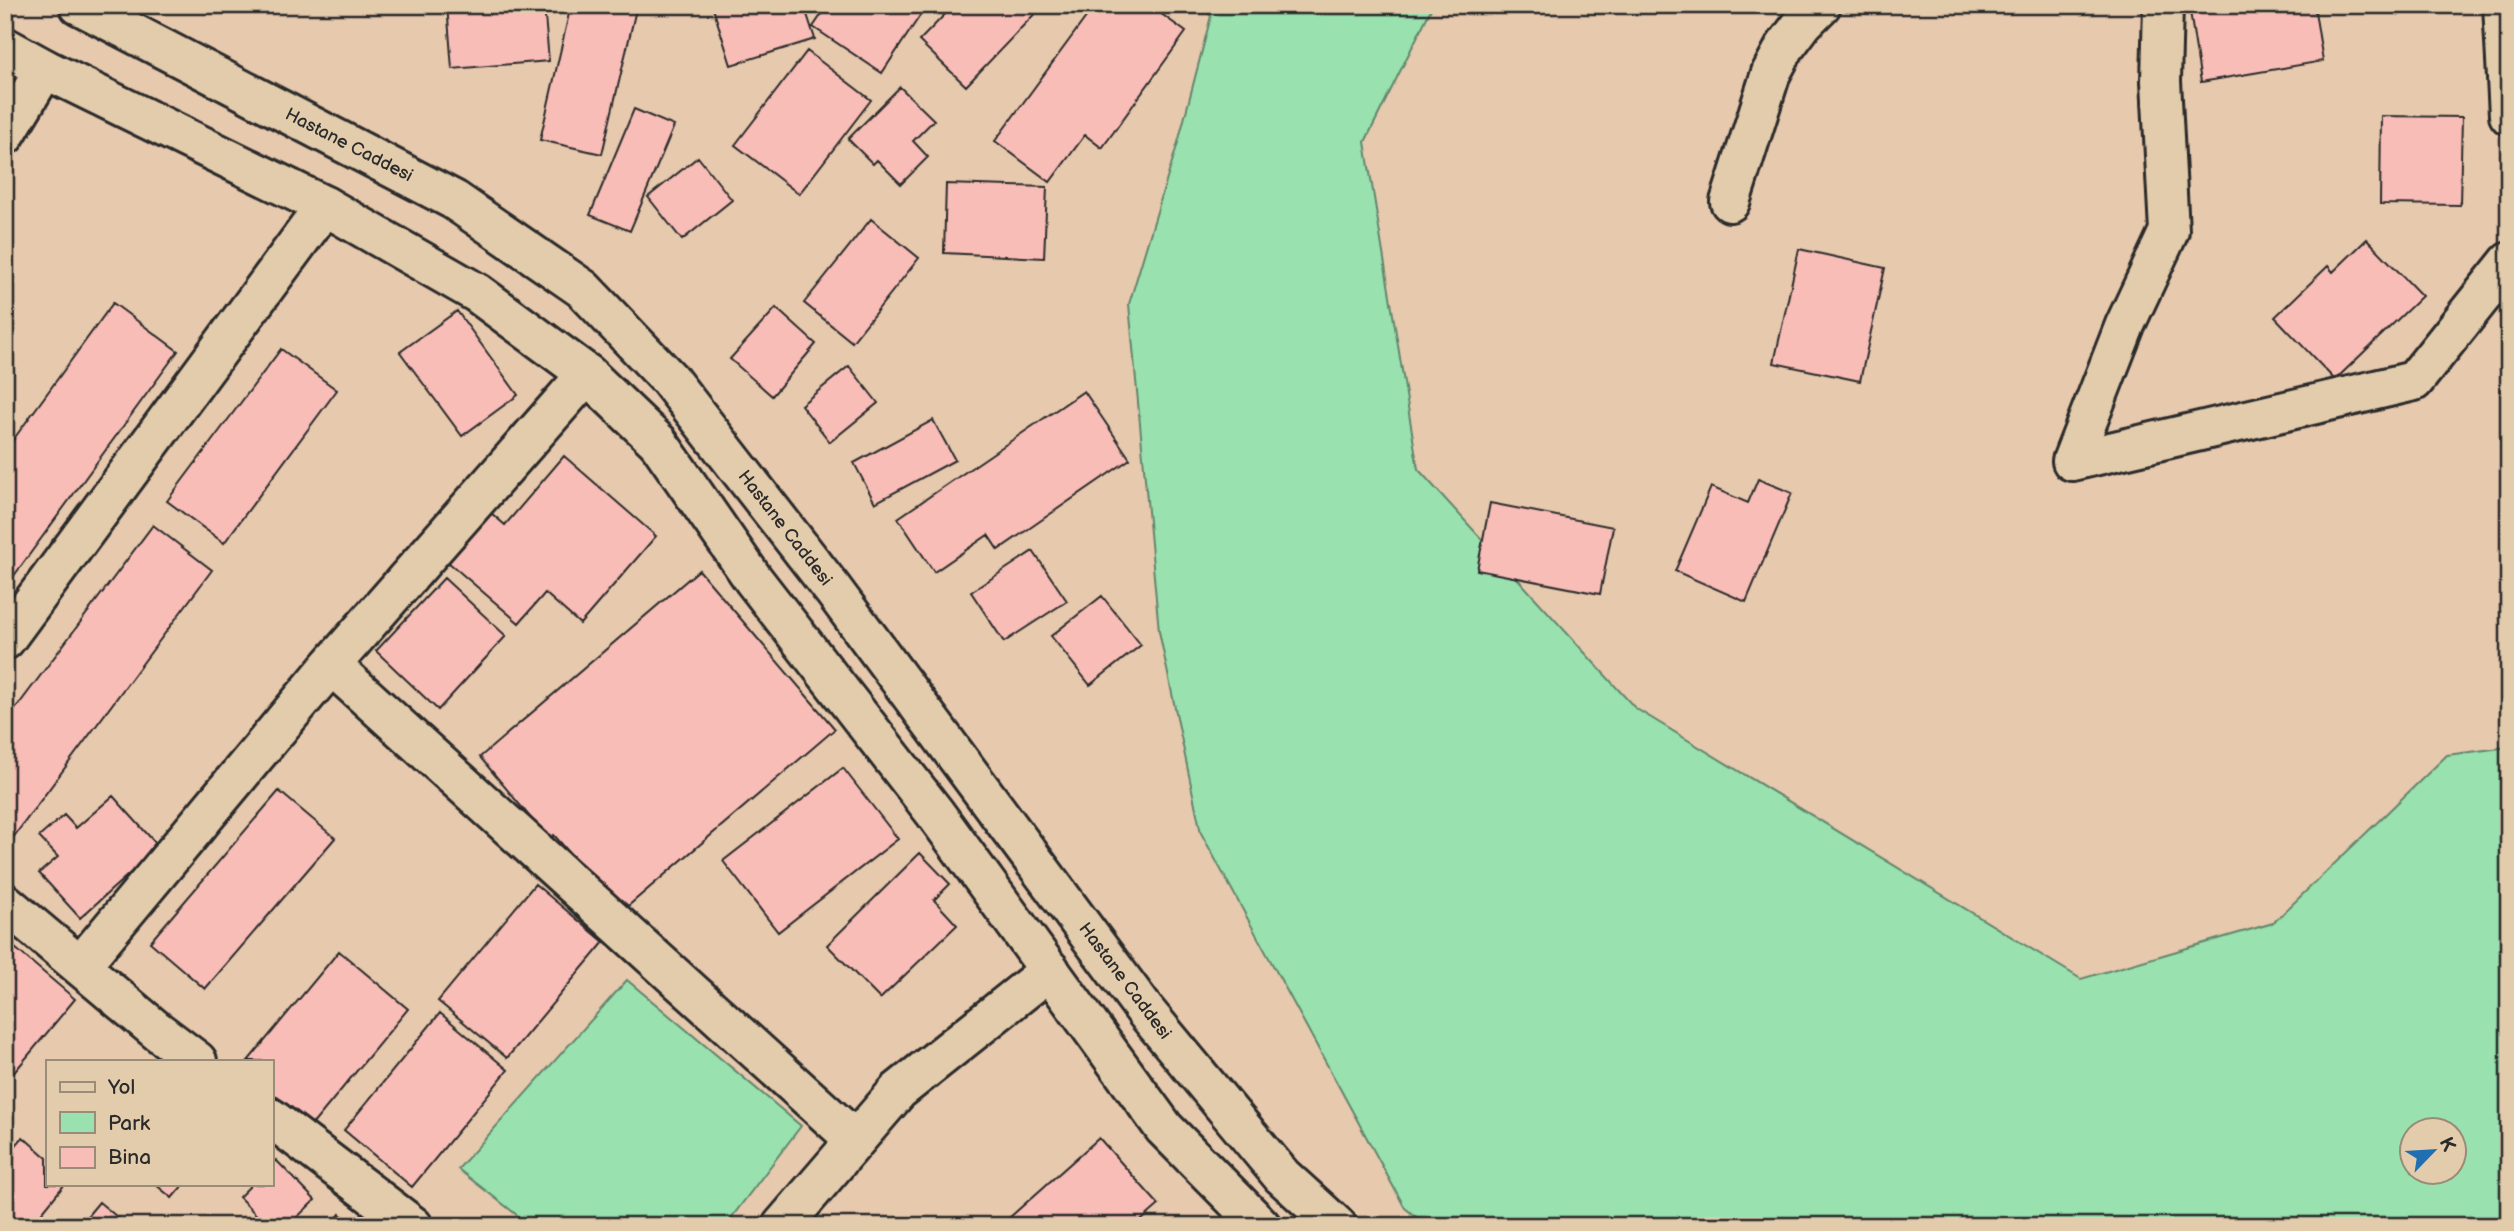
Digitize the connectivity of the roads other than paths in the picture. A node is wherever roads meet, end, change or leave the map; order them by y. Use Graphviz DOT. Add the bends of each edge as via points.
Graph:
graph roads {
  1 [pos="79,5"];
  2 [pos="1821,5"];
  3 [pos="2163,5"];
  4 [pos="2503,5"];
  5 [pos="5,47"];
  6 [pos="45,69"];
  7 [pos="2509,115"];
  8 [pos="5,135"];
  9 [pos="1730,202"];
  10 [pos="325,206"];
  11 [pos="2509,262"];
  12 [pos="587,374"];
  13 [pos="5,640"];
  14 [pos="331,665"];
  15 [pos="5,902"];
  16 [pos="80,966"];
  17 [pos="1050,970"];
  18 [pos="196,1060"];
  19 [pos="273,1120"];
  20 [pos="855,1140"];
  21 [pos="413,1226"];
  22 [pos="782,1226"];
  23 [pos="1261,1226"];
  24 [pos="1337,1226"];
  1 -- 24 [label="street, Hastane Caddesi" via="454,200 583,289 686,400 1146,1012 1282,1176"];
  2 -- 9 [label="street" via="1785,47 1771,73"];
  3 -- 11 [label="street" via="2161,81 2169,231 2125,325 2072,461 2414,381"];
  4 -- 7 [label="street"];
  5 -- 6 [label="street"];
  6 -- 8 [label="street"];
  6 -- 10 [label="street"];
  10 -- 12 [label="street" via="477,293"];
  10 -- 13 [label="street"];
  12 -- 14 [label="street"];
  12 -- 17 [label="street" via="658,442 753,579"];
  14 -- 16 [label="street"];
  14 -- 20 [label="street"];
  15 -- 16 [label="street"];
  16 -- 18 [label="street"];
  17 -- 20 [label="street" via="898,1091"];
  17 -- 23 [label="street" via="1164,1128"];
  19 -- 21 [label="street"];
  20 -- 22 [label="street"];
}
